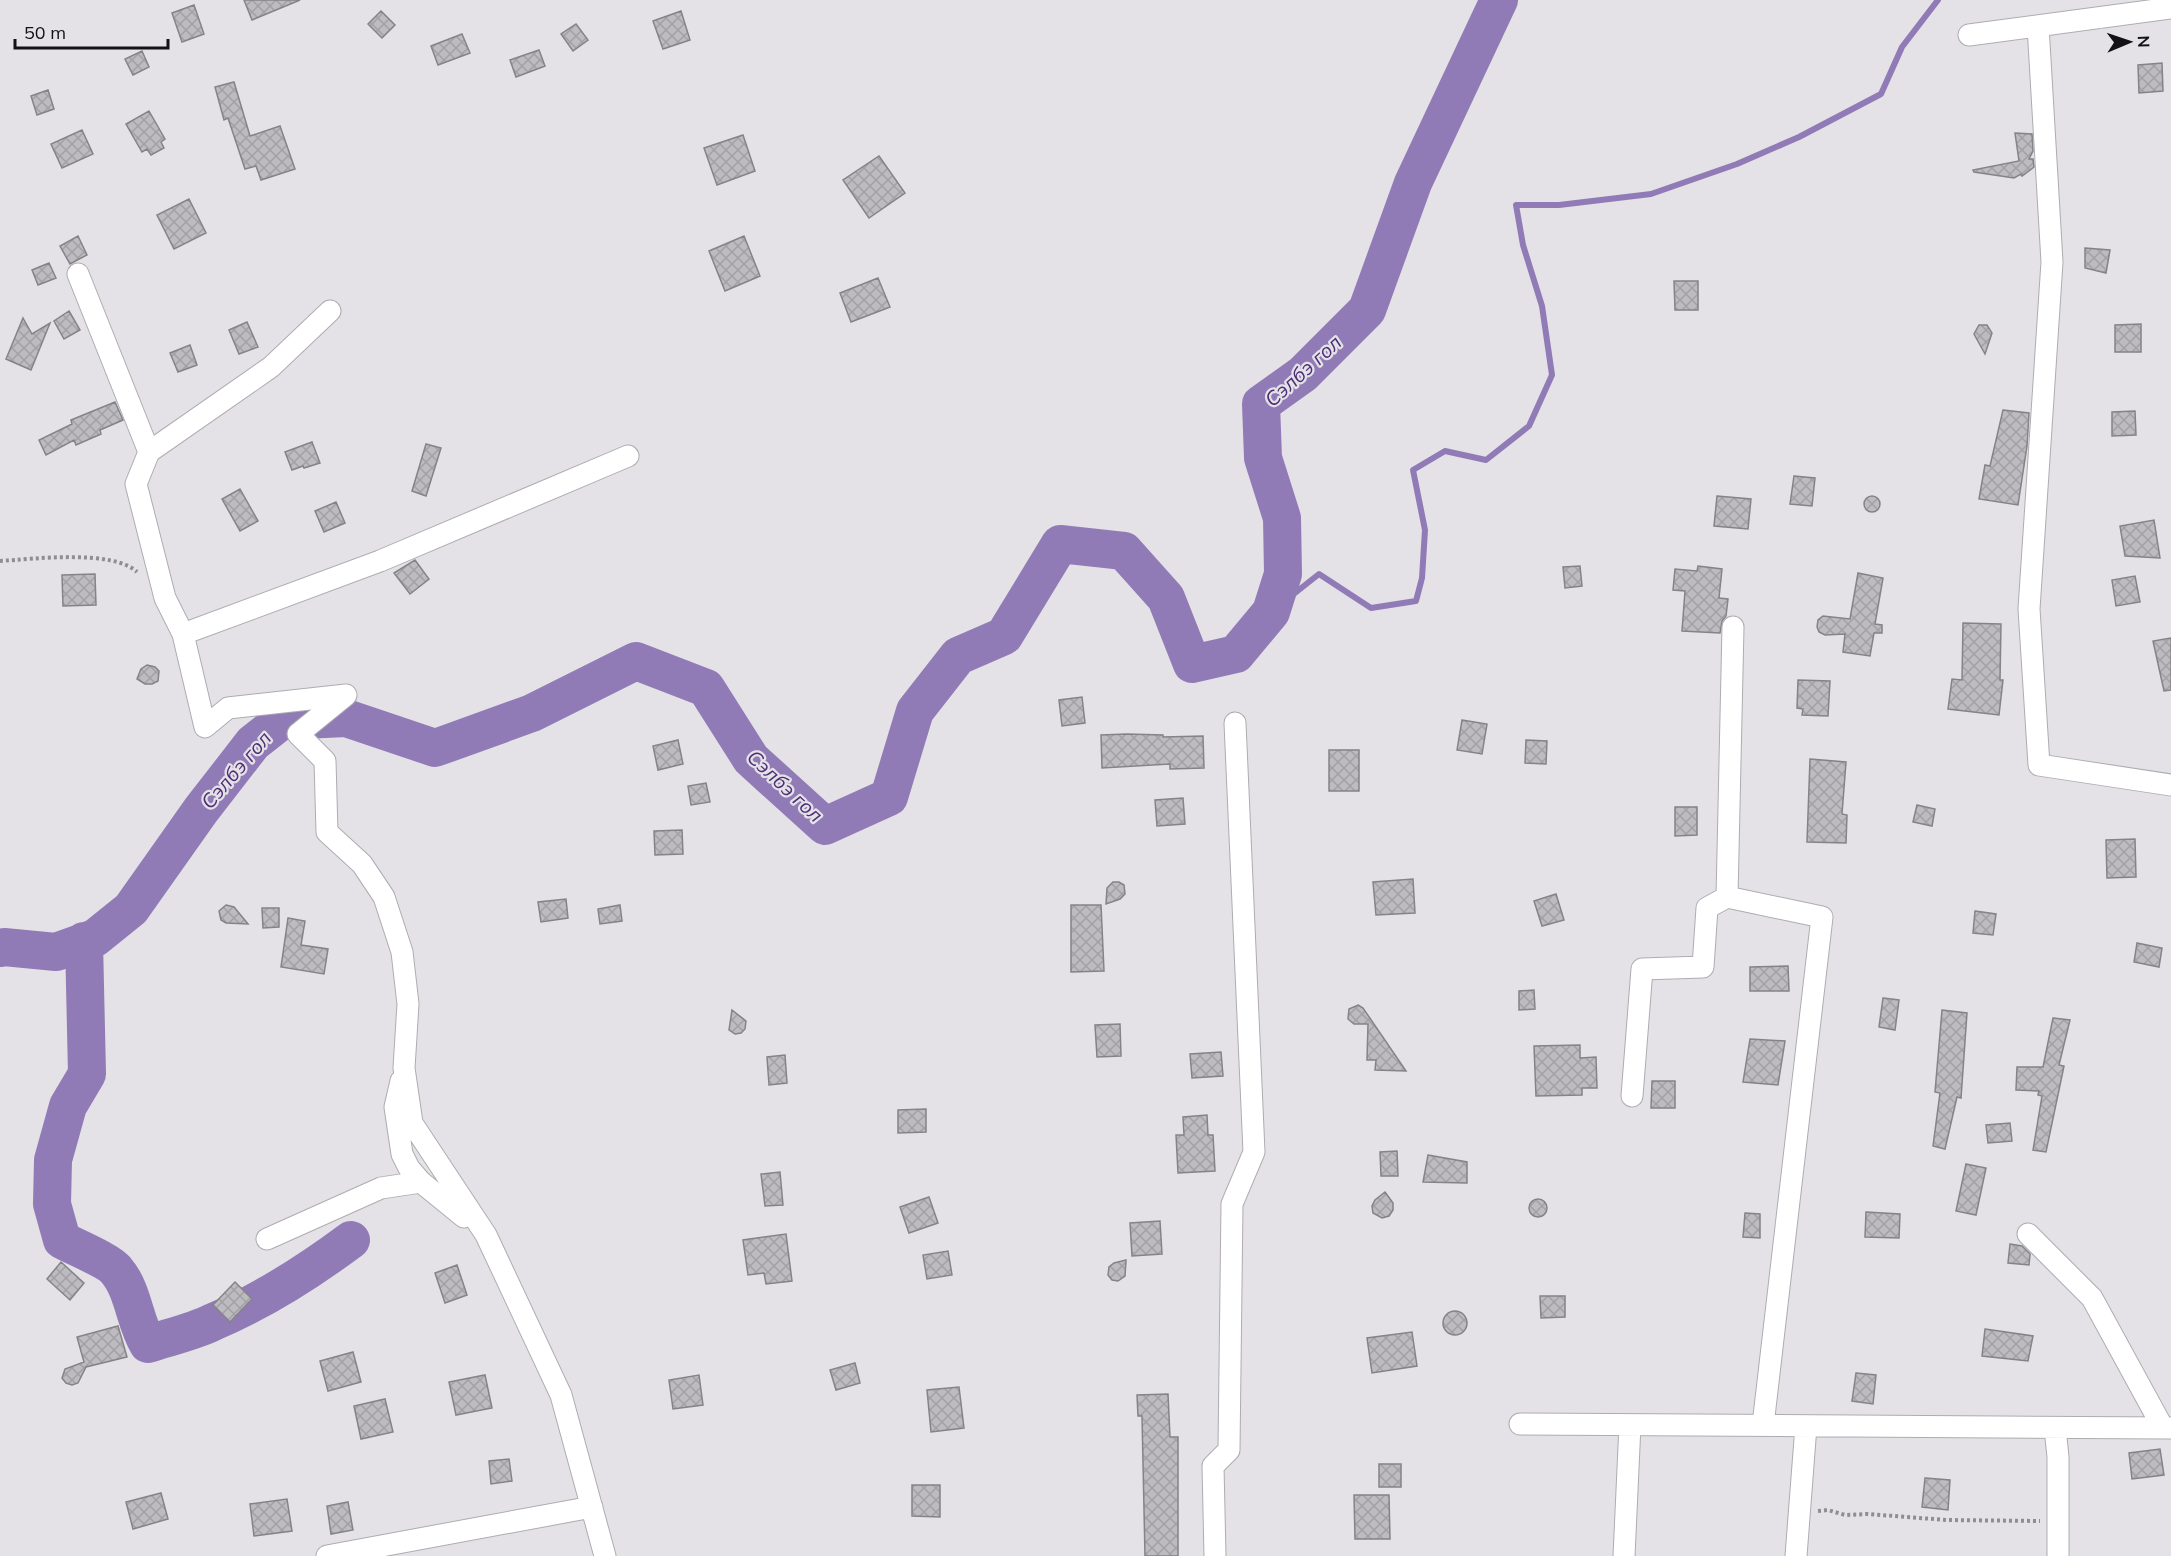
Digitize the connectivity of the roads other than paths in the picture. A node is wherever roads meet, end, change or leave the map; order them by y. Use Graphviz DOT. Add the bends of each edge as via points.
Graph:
graph roads {
  1 [pos="2171,8"];
  2 [pos="2038,26"];
  3 [pos="1969,35"];
  4 [pos="78,274"];
  5 [pos="330,311"];
  6 [pos="149,452"];
  7 [pos="628,456"];
  8 [pos="1733,627"];
  9 [pos="183,633"];
  10 [pos="1234,723"];
  11 [pos="2171,786"];
  12 [pos="1727,897"];
  13 [pos="404,1068"];
  14 [pos="1632,1096"];
  15 [pos="421,1182"];
  16 [pos="2028,1234"];
  17 [pos="486,1235"];
  18 [pos="267,1239"];
  19 [pos="1520,1424"];
  20 [pos="1630,1425"];
  21 [pos="1763,1425"];
  22 [pos="1806,1426"];
  23 [pos="2055,1428"];
  24 [pos="2167,1428"];
  25 [pos="592,1507"];
  26 [pos="327,1556"];
  27 [pos="605,1556"];
  28 [pos="1215,1556"];
  29 [pos="1624,1556"];
  30 [pos="1796,1556"];
  31 [pos="2058,1556"];
  1 -- 2 [label="street"];
  2 -- 3 [label="street"];
  2 -- 11 [label="street" via="2052,262 2029,609 2040,765"];
  4 -- 6 [label="street"];
  5 -- 6 [label="street" via="271,367"];
  6 -- 9 [label="street" via="136,484 165,598"];
  7 -- 9 [label="street" via="380,561"];
  8 -- 12 [label="street"];
  9 -- 13 [label="street" via="205,727 228,708 346,695 298,734 325,761 327,832 362,864 384,897 402,952 408,1004"];
  10 -- 28 [label="street" via="1254,1152 1232,1204 1229,1450 1213,1466"];
  12 -- 14 [label="street" via="1707,908 1702,967 1642,969"];
  12 -- 21 [label="street" via="1822,917"];
  13 -- 15 [label="street" via="395,1107 398,1136 402,1154"];
  13 -- 17 [label="street" via="412,1123"];
  15 -- 17 [label="street"];
  15 -- 18 [label="street" via="381,1188"];
  16 -- 24 [label="street" via="2092,1298"];
  17 -- 25 [label="street" via="561,1395"];
  19 -- 20 [label="street"];
  20 -- 21 [label="street"];
  20 -- 29 [label="street"];
  21 -- 22 [label="street"];
  22 -- 23 [label="street"];
  22 -- 30 [label="street"];
  23 -- 24 [label="street"];
  23 -- 31 [label="street"];
  25 -- 26 [label="street"];
  25 -- 27 [label="street"];
}
